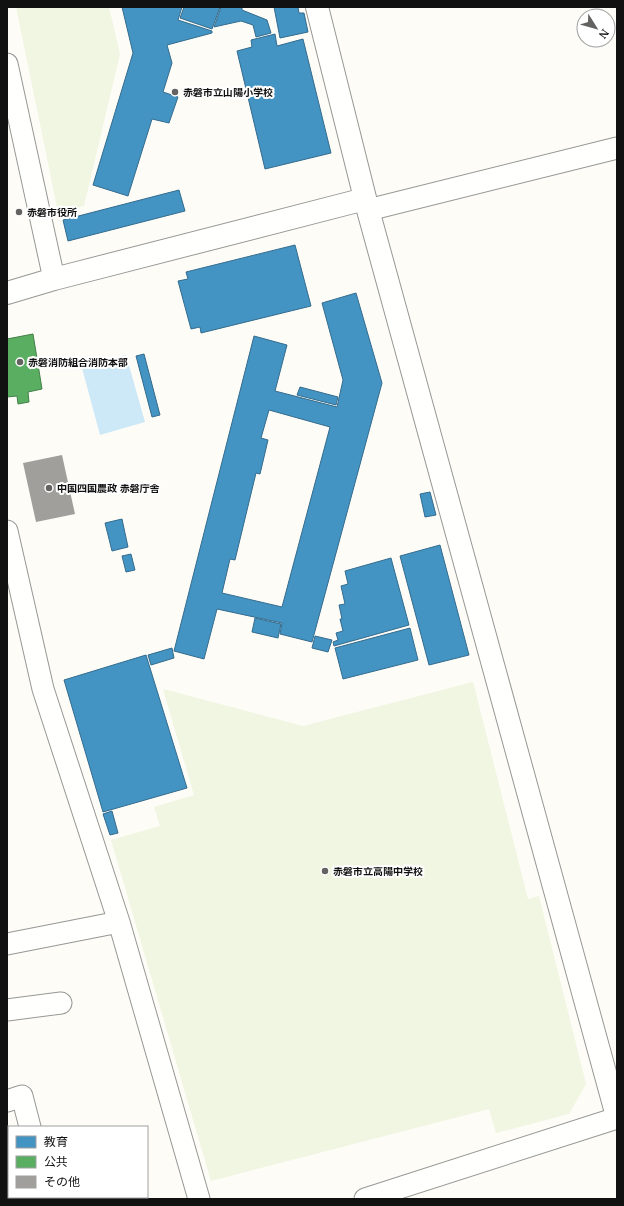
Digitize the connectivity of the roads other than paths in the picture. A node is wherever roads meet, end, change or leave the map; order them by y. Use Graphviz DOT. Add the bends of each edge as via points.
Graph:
graph roads {
  1 [pos="317,7"];
  2 [pos="7,64"];
  3 [pos="617,148"];
  4 [pos="366,205"];
  5 [pos="54,279"];
  6 [pos="7,293"];
  7 [pos="7,531"];
  8 [pos="119,922"];
  9 [pos="7,944"];
  10 [pos="61,1003"];
  11 [pos="7,1010"];
  12 [pos="7,1101"];
  13 [pos="617,1117"];
  14 [pos="30,1126"];
  15 [pos="199,1199"];
  16 [pos="365,1199"];
  1 -- 4 [label="street"];
  2 -- 5 [label="street"];
  3 -- 4 [label="street"];
  4 -- 5 [label="street"];
  4 -- 13 [label="street"];
  5 -- 6 [label="street"];
  7 -- 8 [label="street" via="44,689"];
  8 -- 9 [label="street"];
  8 -- 15 [label="street"];
  10 -- 11 [label="street"];
  12 -- 14 [label="street" via="22,1096"];
  13 -- 16 [label="street"];
}
